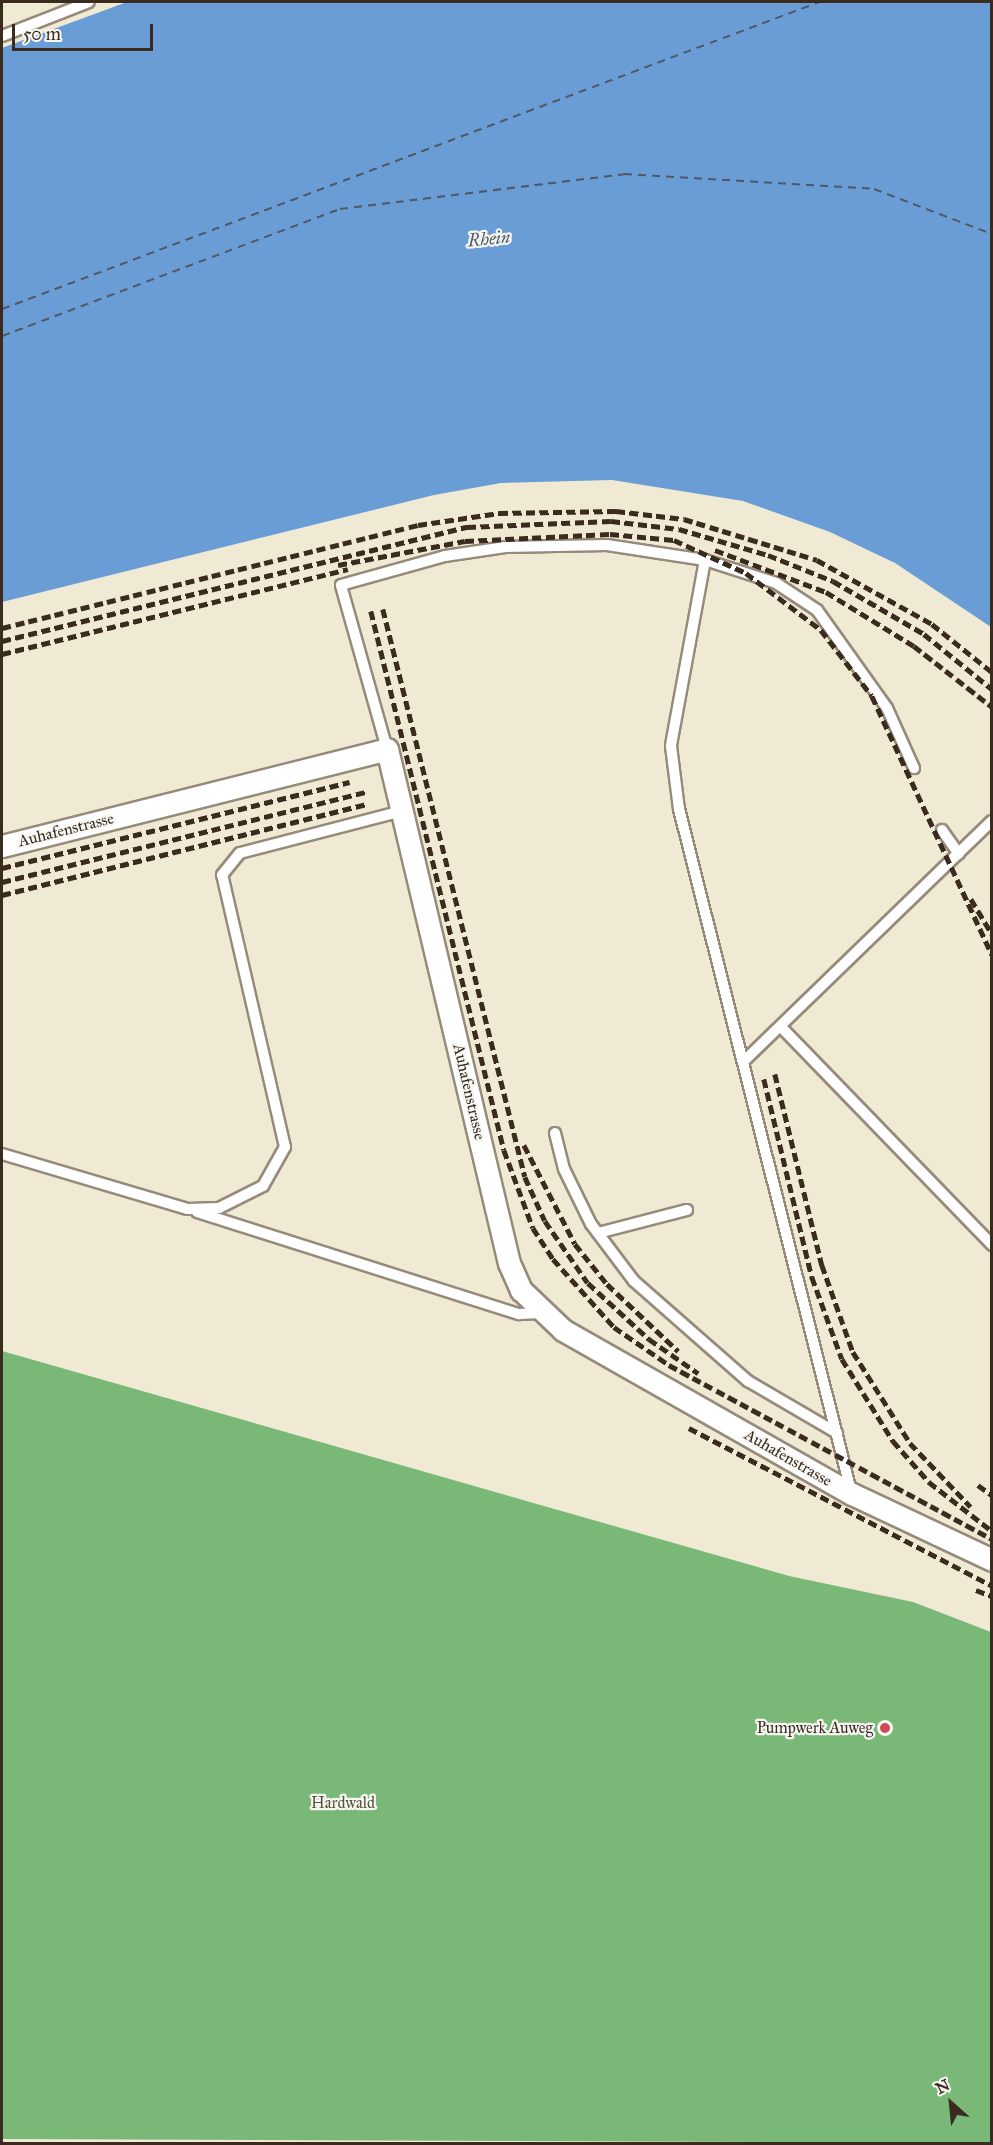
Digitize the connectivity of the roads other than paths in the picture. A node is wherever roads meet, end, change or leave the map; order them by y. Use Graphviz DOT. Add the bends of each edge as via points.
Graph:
graph roads {
  1 [pos="89,2"];
  2 [pos="2,36"];
  3 [pos="705,560"];
  4 [pos="387,749"];
  5 [pos="914,768"];
  6 [pos="402,811"];
  7 [pos="992,821"];
  8 [pos="942,830"];
  9 [pos="2,846"];
  10 [pos="959,854"];
  11 [pos="783,1029"];
  12 [pos="744,1061"];
  13 [pos="555,1133"];
  14 [pos="2,1154"];
  15 [pos="188,1209"];
  16 [pos="687,1210"];
  17 [pos="598,1233"];
  18 [pos="992,1245"];
  19 [pos="540,1313"];
  20 [pos="837,1433"];
  21 [pos="852,1494"];
  22 [pos="992,1560"];
  1 -- 2 [label="lane"];
  3 -- 4 [label="lane" via="607,545 505,547 445,556 341,585"];
  3 -- 5 [label="lane" via="776,583 817,610 882,700"];
  3 -- 12 [label="lane" via="671,747 679,809"];
  4 -- 6 [label="street, Auhafenstrasse"];
  4 -- 9 [label="street, Auhafenstrasse"];
  6 -- 15 [label="lane" via="240,853 226,866 222,875 285,1148 263,1186 242,1200 219,1208"];
  6 -- 19 [label="street, Auhafenstrasse" via="509,1263"];
  7 -- 10 [label="lane"];
  8 -- 10 [label="lane"];
  10 -- 11 [label="lane"];
  11 -- 12 [label="lane"];
  11 -- 18 [label="lane"];
  12 -- 20 [label="lane"];
  13 -- 17 [label="lane" via="564,1169"];
  14 -- 15 [label="lane"];
  15 -- 19 [label="lane" via="519,1314"];
  16 -- 17 [label="lane"];
  17 -- 20 [label="lane" via="634,1281 706,1349 748,1381"];
  19 -- 21 [label="street, Auhafenstrasse"];
  20 -- 21 [label="lane"];
  21 -- 22 [label="street, Auhafenstrasse"];
}
